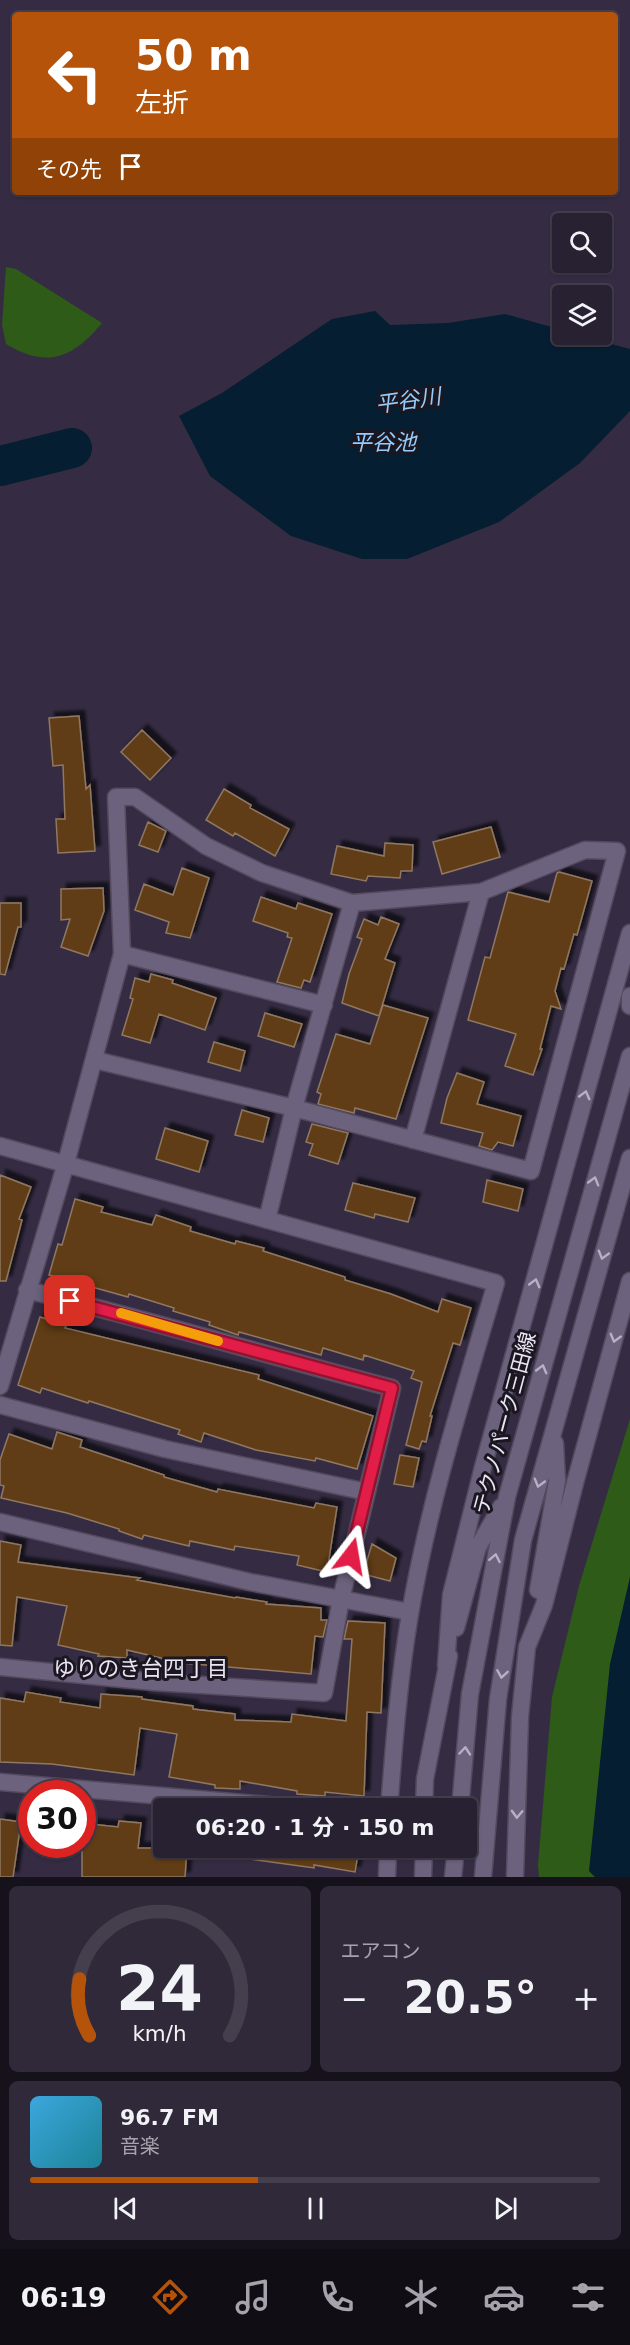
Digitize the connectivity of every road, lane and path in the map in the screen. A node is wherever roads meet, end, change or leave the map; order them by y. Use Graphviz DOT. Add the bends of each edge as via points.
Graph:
graph roads {
  1 [pos="481,892"];
  2 [pos="352,903"];
  3 [pos="630,933"];
  4 [pos="122,954"];
  5 [pos="630,996"];
  6 [pos="324,1005"];
  7 [pos="630,1006"];
  8 [pos="630,1056"];
  9 [pos="94,1060"];
  10 [pos="294,1108"];
  11 [pos="413,1140"];
  12 [pos="0,1146"];
  13 [pos="630,1158"];
  14 [pos="66,1164"];
  15 [pos="267,1220"];
  16 [pos="630,1281"];
  17 [pos="27,1290"];
  18 [pos="0,1386"];
  19 [pos="0,1405"];
  20 [pos="554,1430"];
  21 [pos="367,1492"];
  22 [pos="507,1497"];
  23 [pos="0,1522"];
  24 [pos="341,1599"];
  25 [pos="410,1612"];
  26 [pos="527,1647"];
  27 [pos="446,1666"];
  28 [pos="0,1667"];
  29 [pos="0,1782"];
  30 [pos="187,1798"];
  31 [pos="390,1798"];
  32 [pos="424,1798"];
  33 [pos="461,1798"];
  34 [pos="388,1858"];
  35 [pos="424,1858"];
  36 [pos="455,1858"];
  37 [pos="387,1877"];
  38 [pos="423,1877"];
  39 [pos="453,1877"];
  40 [pos="483,1877"];
  41 [pos="515,1877"];
  1 -- 2 [label="street"];
  1 -- 11 [label="street"];
  1 -- 11 [label="street" via="585,850 617,852 531,1171"];
  2 -- 4 [label="street" via="262,873 206,846 135,797 116,797"];
  2 -- 6 [label="street"];
  27 -- 3 [label="street, one-way" via="451,1595 483,1467"];
  4 -- 6 [label="street"];
  4 -- 9 [label="street"];
  5 -- 7 [label="street"];
  6 -- 10 [label="street"];
  22 -- 8 [label="street, テクノパーク三田線, one-way"];
  9 -- 10 [label="street"];
  9 -- 14 [label="street"];
  10 -- 11 [label="street"];
  10 -- 15 [label="street"];
  12 -- 14 [label="street"];
  13 -- 20 [label="street, one-way"];
  14 -- 15 [label="street"];
  14 -- 17 [label="street"];
  15 -- 25 [label="street" via="496,1283 432,1514"];
  16 -- 26 [label="street, one-way" via="544,1605"];
  17 -- 18 [label="street"];
  17 -- 21 [label="street" via="392,1388"];
  19 -- 21 [label="street" via="165,1449"];
  20 -- 26 [label="street" via="557,1481"];
  20 -- 40 [label="street, one-way" via="523,1540 498,1699"];
  21 -- 24 [label="street"];
  22 -- 27 [label="street" via="478,1547"];
  33 -- 22 [label="street, テクノパーク三田線, one-way" via="470,1694"];
  23 -- 24 [label="street" via="250,1582"];
  24 -- 25 [label="street"];
  24 -- 28 [label="street" via="324,1693"];
  25 -- 31 [label="street"];
  26 -- 41 [label="street, one-way" via="520,1717"];
  27 -- 32 [label="street"];
  29 -- 30 [label="street"];
  34 -- 37 [label="street"];
  35 -- 38 [label="street"];
  36 -- 39 [label="street"];
}
